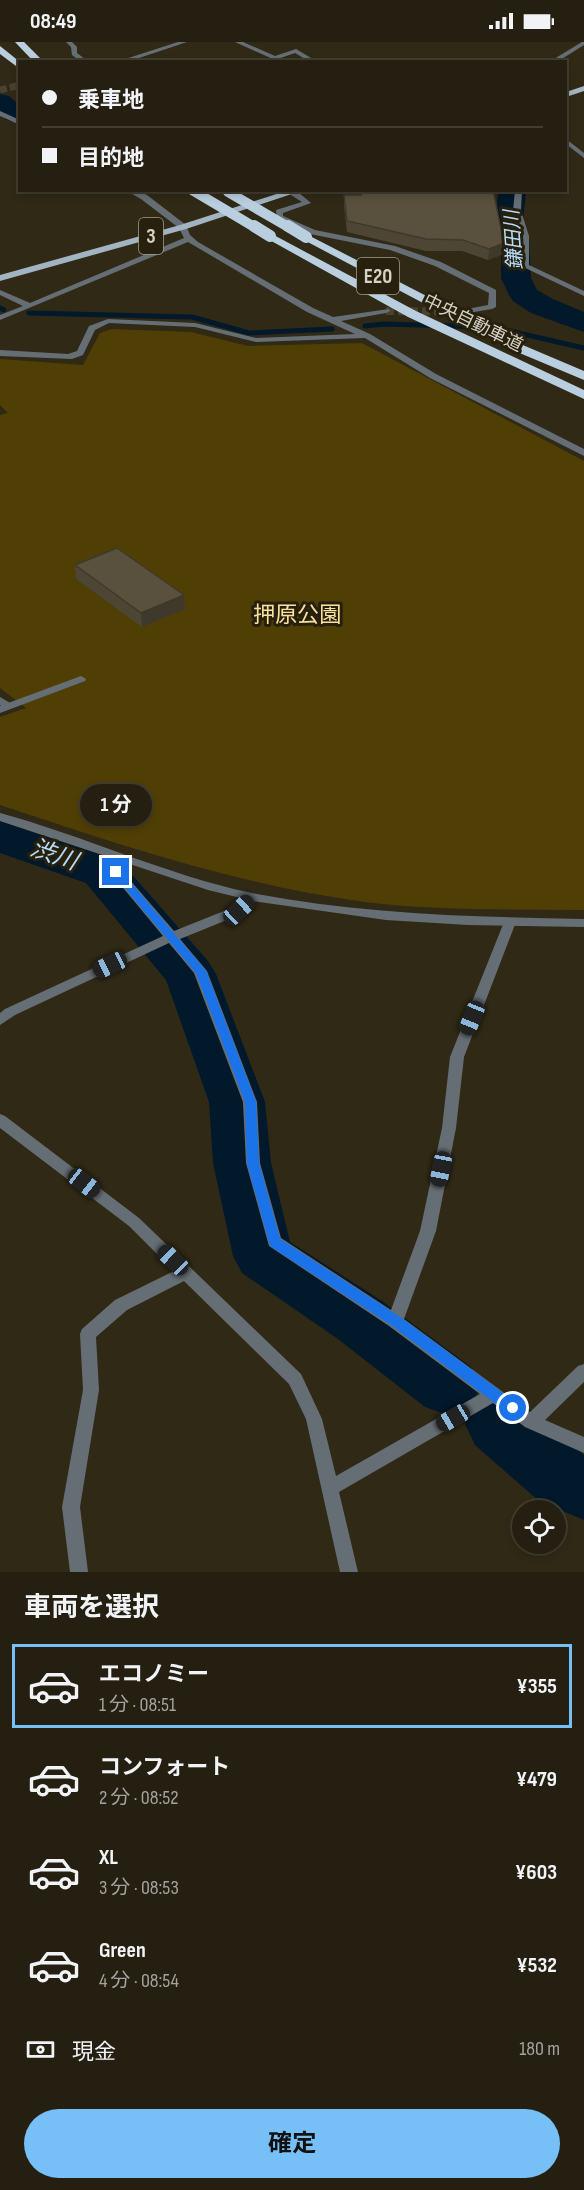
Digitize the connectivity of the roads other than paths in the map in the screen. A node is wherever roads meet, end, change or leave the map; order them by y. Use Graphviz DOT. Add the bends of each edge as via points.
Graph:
graph roads {
  1 [pos="18,42"];
  2 [pos="69,42"];
  3 [pos="184,42"];
  4 [pos="238,42"];
  5 [pos="584,44"];
  6 [pos="0,49"];
  7 [pos="38,60"];
  8 [pos="83,60"];
  9 [pos="126,60"];
  10 [pos="312,60"];
  11 [pos="556,60"];
  12 [pos="18,64"];
  13 [pos="584,88"];
  14 [pos="567,95"];
  15 [pos="0,113"];
  16 [pos="18,122"];
  17 [pos="567,142"];
  18 [pos="584,156"];
  19 [pos="133,192"];
  20 [pos="195,192"];
  21 [pos="228,192"];
  22 [pos="292,192"];
  23 [pos="296,192"];
  24 [pos="519,192"];
  25 [pos="183,228"];
  26 [pos="189,239"];
  27 [pos="0,278"];
  28 [pos="0,292"];
  29 [pos="584,294"];
  30 [pos="28,305"];
  31 [pos="386,311"];
  32 [pos="465,312"];
  33 [pos="0,318"];
  34 [pos="332,320"];
  35 [pos="367,336"];
  36 [pos="0,353"];
  37 [pos="584,376"];
  38 [pos="584,395"];
  39 [pos="584,453"];
  40 [pos="81,679"];
  41 [pos="3,705"];
  42 [pos="0,817"];
  43 [pos="126,859"];
  44 [pos="253,897"];
  45 [pos="510,922"];
  46 [pos="584,923"];
  47 [pos="172,938"];
  48 [pos="0,1020"];
  49 [pos="0,1120"];
  50 [pos="186,1273"];
  51 [pos="395,1321"];
  52 [pos="584,1371"];
  53 [pos="494,1394"];
  54 [pos="531,1422"];
  55 [pos="584,1445"];
  56 [pos="330,1488"];
  57 [pos="79,1572"];
  58 [pos="349,1572"];
  1 -- 7 [label="highway"];
  2 -- 8 [label="street" via="74,54"];
  3 -- 9 [label="street"];
  4 -- 10 [label="street" via="275,58 296,51"];
  5 -- 11 [label="street"];
  6 -- 12 [label="highway"];
  13 -- 14 [label="main road"];
  15 -- 16 [label="street"];
  17 -- 18 [label="street"];
  19 -- 25 [label="street"];
  20 -- 38 [label="highway, 中央自動車道 / E20, bridge" via="412,314"];
  21 -- 37 [label="highway, 中央自動車道 / E20, bridge" via="451,315"];
  22 -- 25 [label="main road, 3"];
  23 -- 32 [label="street" via="307,203 279,212 280,217 313,232 392,248 438,264 493,292 492,307"];
  24 -- 29 [label="street" via="517,211 525,236 525,266"];
  25 -- 26 [label="street"];
  25 -- 27 [label="main road, 3"];
  26 -- 30 [label="street"];
  26 -- 34 [label="street"];
  28 -- 30 [label="street"];
  30 -- 33 [label="street"];
  31 -- 34 [label="street"];
  34 -- 35 [label="street"];
  35 -- 36 [label="street" via="256,340 195,326 108,321 92,328 80,353 69,357"];
  35 -- 39 [label="street" via="433,376"];
  40 -- 41 [label="street"];
  42 -- 43 [label="street"];
  43 -- 44 [label="street"];
  43 -- 47 [label="street" via="116,872"];
  44 -- 45 [label="street" via="386,916"];
  44 -- 47 [label="street" via="239,910"];
  45 -- 46 [label="street"];
  45 -- 51 [label="street" via="457,1057 449,1128 428,1231"];
  47 -- 48 [label="street"];
  47 -- 51 [label="street" via="201,971 250,1102 253,1163 274,1242"];
  49 -- 50 [label="street" via="134,1222"];
  50 -- 56 [label="street" via="295,1380 314,1419"];
  50 -- 57 [label="street" via="121,1305 88,1334 91,1390 71,1506"];
  51 -- 53 [label="street"];
  52 -- 54 [label="street"];
  53 -- 54 [label="street"];
  53 -- 56 [label="street"];
  54 -- 55 [label="street"];
  56 -- 58 [label="street"];
}
